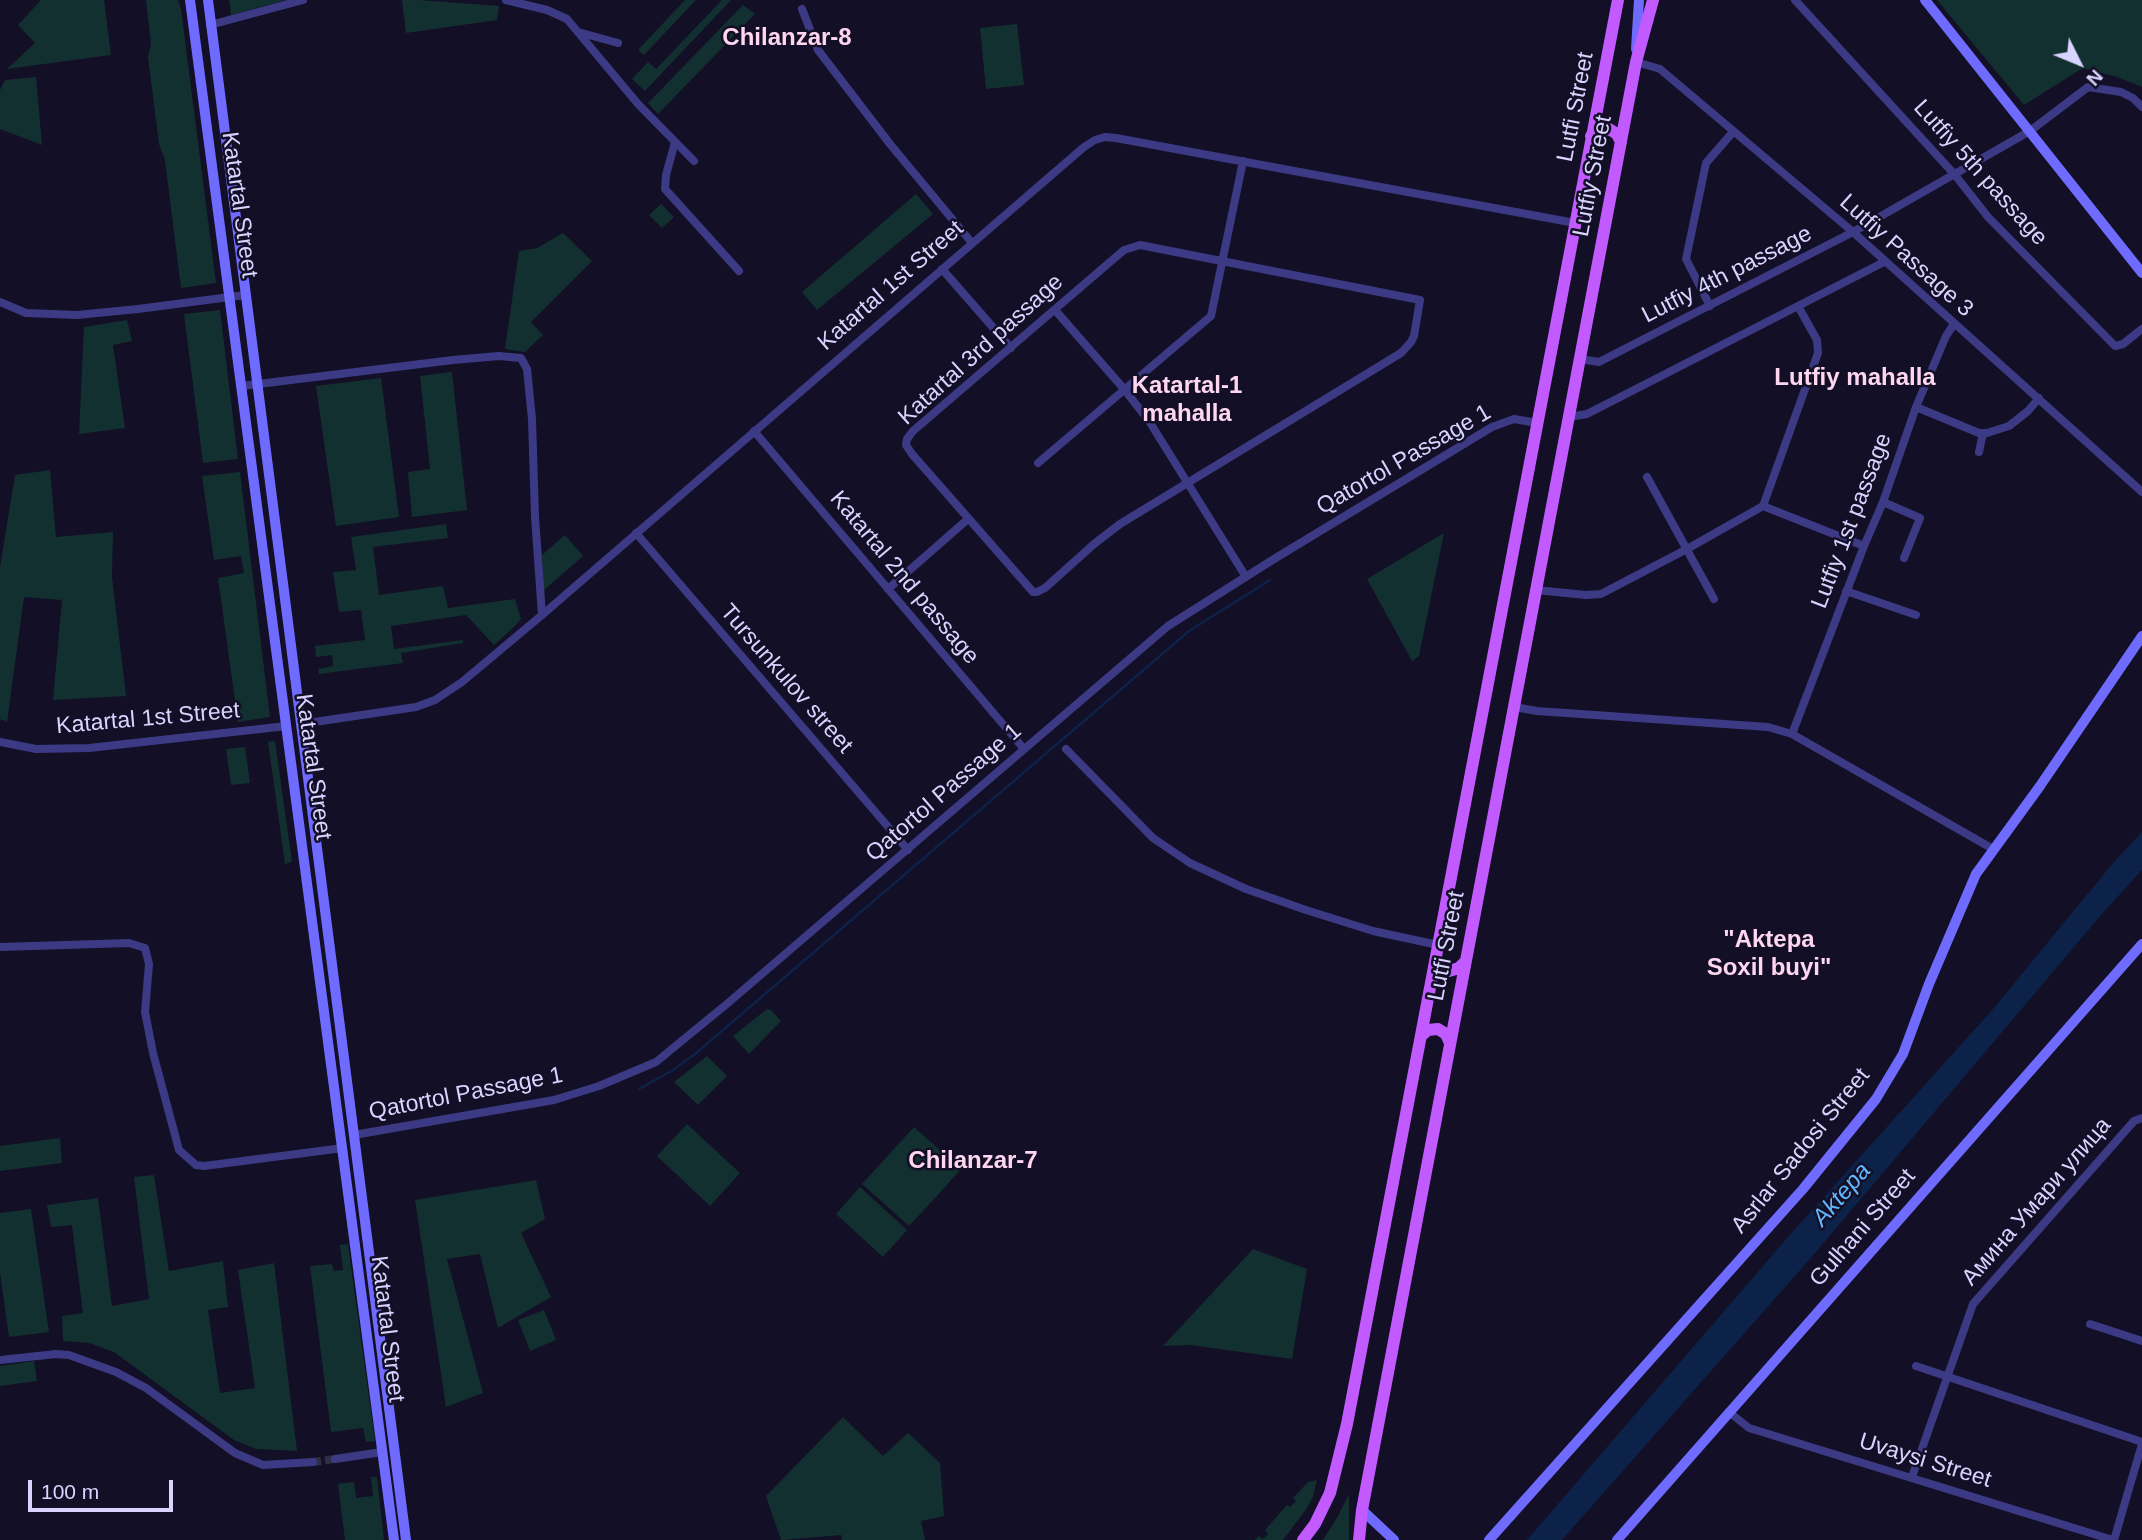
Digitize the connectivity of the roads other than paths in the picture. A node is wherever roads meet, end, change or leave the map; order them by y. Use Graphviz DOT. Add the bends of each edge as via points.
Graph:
graph roads {
  1 [pos="190,0"];
  2 [pos="208,0"];
  3 [pos="303,0"];
  4 [pos="506,0"];
  5 [pos="1618,0"];
  6 [pos="1639,0"];
  7 [pos="1653,0"];
  8 [pos="1794,0"];
  9 [pos="1925,0"];
  10 [pos="802,9"];
  11 [pos="210,25"];
  12 [pos="578,32"];
  13 [pos="618,43"];
  14 [pos="1636,62"];
  15 [pos="2142,107"];
  16 [pos="2030,131"];
  17 [pos="1733,132"];
  18 [pos="1591,136"];
  19 [pos="675,142"];
  20 [pos="1621,142"];
  21 [pos="694,161"];
  22 [pos="1243,161"];
  23 [pos="1955,175"];
  24 [pos="1575,223"];
  25 [pos="1853,232"];
  26 [pos="972,243"];
  27 [pos="1884,261"];
  28 [pos="1222,263"];
  29 [pos="942,269"];
  30 [pos="739,271"];
  31 [pos="2142,273"];
  32 [pos="245,295"];
  33 [pos="230,297"];
  34 [pos="0,302"];
  35 [pos="1710,306"];
  36 [pos="1798,306"];
  37 [pos="1055,310"];
  38 [pos="1954,324"];
  39 [pos="2142,329"];
  40 [pos="1011,348"];
  41 [pos="1580,359"];
  42 [pos="257,384"];
  43 [pos="242,386"];
  44 [pos="1124,389"];
  45 [pos="2039,398"];
  46 [pos="1916,407"];
  47 [pos="1569,417"];
  48 [pos="1537,423"];
  49 [pos="754,431"];
  50 [pos="1983,433"];
  51 [pos="1979,452"];
  52 [pos="1038,463"];
  53 [pos="1647,477"];
  54 [pos="1188,481"];
  55 [pos="2142,492"];
  56 [pos="1883,502"];
  57 [pos="1763,506"];
  58 [pos="968,519"];
  59 [pos="636,533"];
  60 [pos="1864,546"];
  61 [pos="1687,550"];
  62 [pos="1904,558"];
  63 [pos="1246,577"];
  64 [pos="888,589"];
  65 [pos="1536,590"];
  66 [pos="1846,591"];
  67 [pos="1714,599"];
  68 [pos="542,615"];
  69 [pos="1916,615"];
  70 [pos="2142,636"];
  71 [pos="1514,707"];
  72 [pos="301,724"];
  73 [pos="287,726"];
  74 [pos="1792,734"];
  75 [pos="0,742"];
  76 [pos="1024,749"];
  77 [pos="1066,749"];
  78 [pos="1993,849"];
  79 [pos="908,850"];
  80 [pos="319,867"];
  81 [pos="306,869"];
  82 [pos="2142,944"];
  83 [pos="0,947"];
  84 [pos="1437,952"];
  85 [pos="1466,961"];
  86 [pos="1421,1036"];
  87 [pos="1450,1043"];
  88 [pos="2142,1118"];
  89 [pos="355,1141"];
  90 [pos="342,1142"];
  91 [pos="2090,1324"];
  92 [pos="2142,1341"];
  93 [pos="0,1360"];
  94 [pos="1916,1366"];
  95 [pos="1948,1378"];
  96 [pos="1729,1412"];
  97 [pos="2142,1443"];
  98 [pos="395,1451"];
  99 [pos="382,1452"];
  100 [pos="335,1459"];
  101 [pos="313,1462"];
  102 [pos="1912,1477"];
  103 [pos="399,1485"];
  104 [pos="387,1486"];
  105 [pos="1362,1510"];
  106 [pos="394,1540"];
  107 [pos="407,1540"];
  108 [pos="1303,1540"];
  109 [pos="1359,1540"];
  110 [pos="1394,1540"];
  111 [pos="1489,1540"];
  112 [pos="1617,1540"];
  113 [pos="2113,1540"];
  1 -- 33 [label="main road, Katartal Street"];
  2 -- 11 [label="main road, Katartal Street"];
  3 -- 11 [label="street"];
  4 -- 12 [label="street" via="556,13"];
  5 -- 18 [label="main road, Lutfi Street"];
  6 -- 14 [label="main road, Lutfiy Street"];
  7 -- 14 [label="main road"];
  8 -- 23 [label="street, Lutfiy 5th passage"];
  9 -- 16 [label="main road"];
  10 -- 26 [label="street" via="818,50"];
  11 -- 32 [label="main road, Katartal Street"];
  12 -- 13 [label="street"];
  12 -- 19 [label="street"];
  14 -- 17 [label="street, Lutfiy Passage 3" via="1660,69"];
  14 -- 20 [label="main road, Lutfiy Street"];
  15 -- 16 [label="street, Lutfiy 4th passage" via="2121,92 2088,88"];
  16 -- 23 [label="street, Lutfiy 4th passage"];
  16 -- 31 [label="main road"];
  17 -- 25 [label="street, Lutfiy Passage 3"];
  17 -- 35 [label="street" via="1706,163 1686,259"];
  18 -- 20 [label="main road" via="1609,130"];
  18 -- 24 [label="main road, Lutfi Street"];
  19 -- 21 [label="street"];
  19 -- 30 [label="street" via="665,189"];
  20 -- 41 [label="main road, Lutfiy Street"];
  22 -- 24 [label="street, Katartal 1st Street"];
  22 -- 26 [label="street, Katartal 1st Street" via="1100,139 1084,147"];
  22 -- 28 [label="street"];
  23 -- 25 [label="street, Lutfiy 4th passage"];
  23 -- 39 [label="street, Lutfiy 5th passage" via="1988,217 2115,346"];
  24 -- 48 [label="main road, Lutfiy Street"];
  25 -- 27 [label="street, Lutfiy Passage 3"];
  25 -- 35 [label="street, Lutfiy 4th passage"];
  26 -- 29 [label="street, Katartal 1st Street"];
  27 -- 36 [label="street"];
  27 -- 38 [label="street, Lutfiy Passage 3"];
  28 -- 37 [label="street, Katartal 3rd passage" via="1140,245 1128,247"];
  28 -- 44 [label="street" via="1211,316"];
  28 -- 54 [label="street, Katartal 3rd passage" via="1420,300 1414,336 1401,353"];
  29 -- 40 [label="street"];
  29 -- 49 [label="street, Katartal 1st Street"];
  32 -- 33 [label="street"];
  32 -- 42 [label="main road, Katartal Street"];
  33 -- 34 [label="street" via="77,315 26,313"];
  33 -- 43 [label="main road, Katartal Street"];
  35 -- 41 [label="street, Lutfiy 4th passage" via="1599,362"];
  36 -- 47 [label="street" via="1587,414"];
  36 -- 57 [label="street" via="1817,340 1818,354"];
  37 -- 40 [label="street, Katartal 3rd passage"];
  37 -- 44 [label="street"];
  38 -- 45 [label="street, Lutfiy Passage 3"];
  38 -- 46 [label="street, Lutfiy 1st passage"];
  40 -- 58 [label="street, Katartal 3rd passage" via="906,439 912,454"];
  41 -- 47 [label="main road, Lutfi Street"];
  42 -- 43 [label="street"];
  42 -- 68 [label="street" via="453,360 521,358 527,369 532,419"];
  42 -- 72 [label="main road, Katartal Street"];
  43 -- 73 [label="main road, Katartal Street"];
  44 -- 52 [label="street"];
  44 -- 54 [label="street"];
  45 -- 50 [label="street" via="2009,426"];
  45 -- 55 [label="street, Lutfiy Passage 3"];
  46 -- 50 [label="street"];
  46 -- 56 [label="street, Lutfiy 1st passage"];
  47 -- 65 [label="main road, Lutfi Street"];
  48 -- 63 [label="street, Qatortol Passage 1" via="1514,419 1492,427"];
  48 -- 84 [label="main road, Lutfi Street"];
  49 -- 59 [label="street, Katartal 1st Street"];
  49 -- 64 [label="street, Katartal 2nd passage"];
  50 -- 51 [label="street"];
  53 -- 61 [label="street"];
  54 -- 58 [label="street, Katartal 3rd passage" via="1120,524 1037,592 1029,589"];
  54 -- 63 [label="street"];
  56 -- 60 [label="street, Lutfiy 1st passage"];
  56 -- 62 [label="street" via="1920,518"];
  57 -- 60 [label="street"];
  57 -- 61 [label="street"];
  58 -- 64 [label="street"];
  59 -- 68 [label="street, Katartal 1st Street"];
  59 -- 79 [label="street, Tursunkulov street"];
  60 -- 66 [label="street, Lutfiy 1st passage"];
  61 -- 65 [label="street" via="1601,594"];
  61 -- 67 [label="street"];
  63 -- 76 [label="street, Qatortol Passage 1" via="1168,626"];
  64 -- 76 [label="street, Katartal 2nd passage"];
  65 -- 71 [label="main road, Lutfi Street"];
  66 -- 69 [label="street"];
  66 -- 74 [label="street, Lutfiy 1st passage"];
  68 -- 72 [label="street, Katartal 1st Street" via="426,705"];
  70 -- 78 [label="main road, Asrlar Sadosi Street"];
  71 -- 74 [label="street" via="1768,727"];
  71 -- 85 [label="main road, Lutfi Street"];
  72 -- 73 [label="main road, Katartal 1st Street"];
  72 -- 80 [label="main road, Katartal Street"];
  73 -- 75 [label="street, Katartal 1st Street" via="89,748 36,749"];
  73 -- 81 [label="main road, Katartal Street"];
  74 -- 78 [label="street"];
  76 -- 79 [label="street, Qatortol Passage 1"];
  77 -- 84 [label="street" via="1153,838 1190,863 1246,889"];
  78 -- 111 [label="main road, Asrlar Sadosi Street" via="1971,884 1903,1054 1876,1099 1803,1189"];
  79 -- 89 [label="street, Qatortol Passage 1" via="656,1062 554,1100"];
  80 -- 81 [label="main road"];
  80 -- 89 [label="main road, Katartal Street"];
  81 -- 90 [label="main road, Katartal Street"];
  82 -- 96 [label="main road, Gulhani Street"];
  83 -- 90 [label="street" via="129,943 145,948 149,964 145,1012 153,1053 179,1150 196,1164"];
  84 -- 85 [label="main road" via="1441,967 1449,971"];
  84 -- 86 [label="main road, Lutfi Street"];
  85 -- 87 [label="main road, Lutfi Street"];
  86 -- 87 [label="main road" via="1438,1029"];
  86 -- 108 [label="main road, Lutfi Street" via="1340,1458 1331,1493"];
  87 -- 105 [label="main road, Lutfi Street"];
  88 -- 95 [label="street, Амина Умари улица" via="2134,1121 1973,1304"];
  89 -- 90 [label="main road"];
  89 -- 98 [label="main road, Katartal Street"];
  90 -- 99 [label="main road, Katartal Street"];
  91 -- 92 [label="street"];
  93 -- 101 [label="street" via="69,1355 116,1371 146,1388 235,1453 263,1465"];
  94 -- 95 [label="street"];
  95 -- 97 [label="street"];
  95 -- 102 [label="street, Амина Умари улица"];
  96 -- 102 [label="street, Uvaysi Street" via="1749,1428"];
  96 -- 112 [label="main road, Gulhani Street"];
  97 -- 113 [label="street"];
  98 -- 99 [label="main road"];
  98 -- 103 [label="main road, Katartal Street"];
  99 -- 100 [label="street"];
  99 -- 104 [label="main road, Katartal Street"];
  102 -- 113 [label="street, Uvaysi Street"];
  103 -- 104 [label="main road"];
  103 -- 107 [label="main road, Katartal Street"];
  104 -- 106 [label="main road, Katartal Street"];
  105 -- 109 [label="main road, Lutfi Street"];
  105 -- 110 [label="main road"];
}
